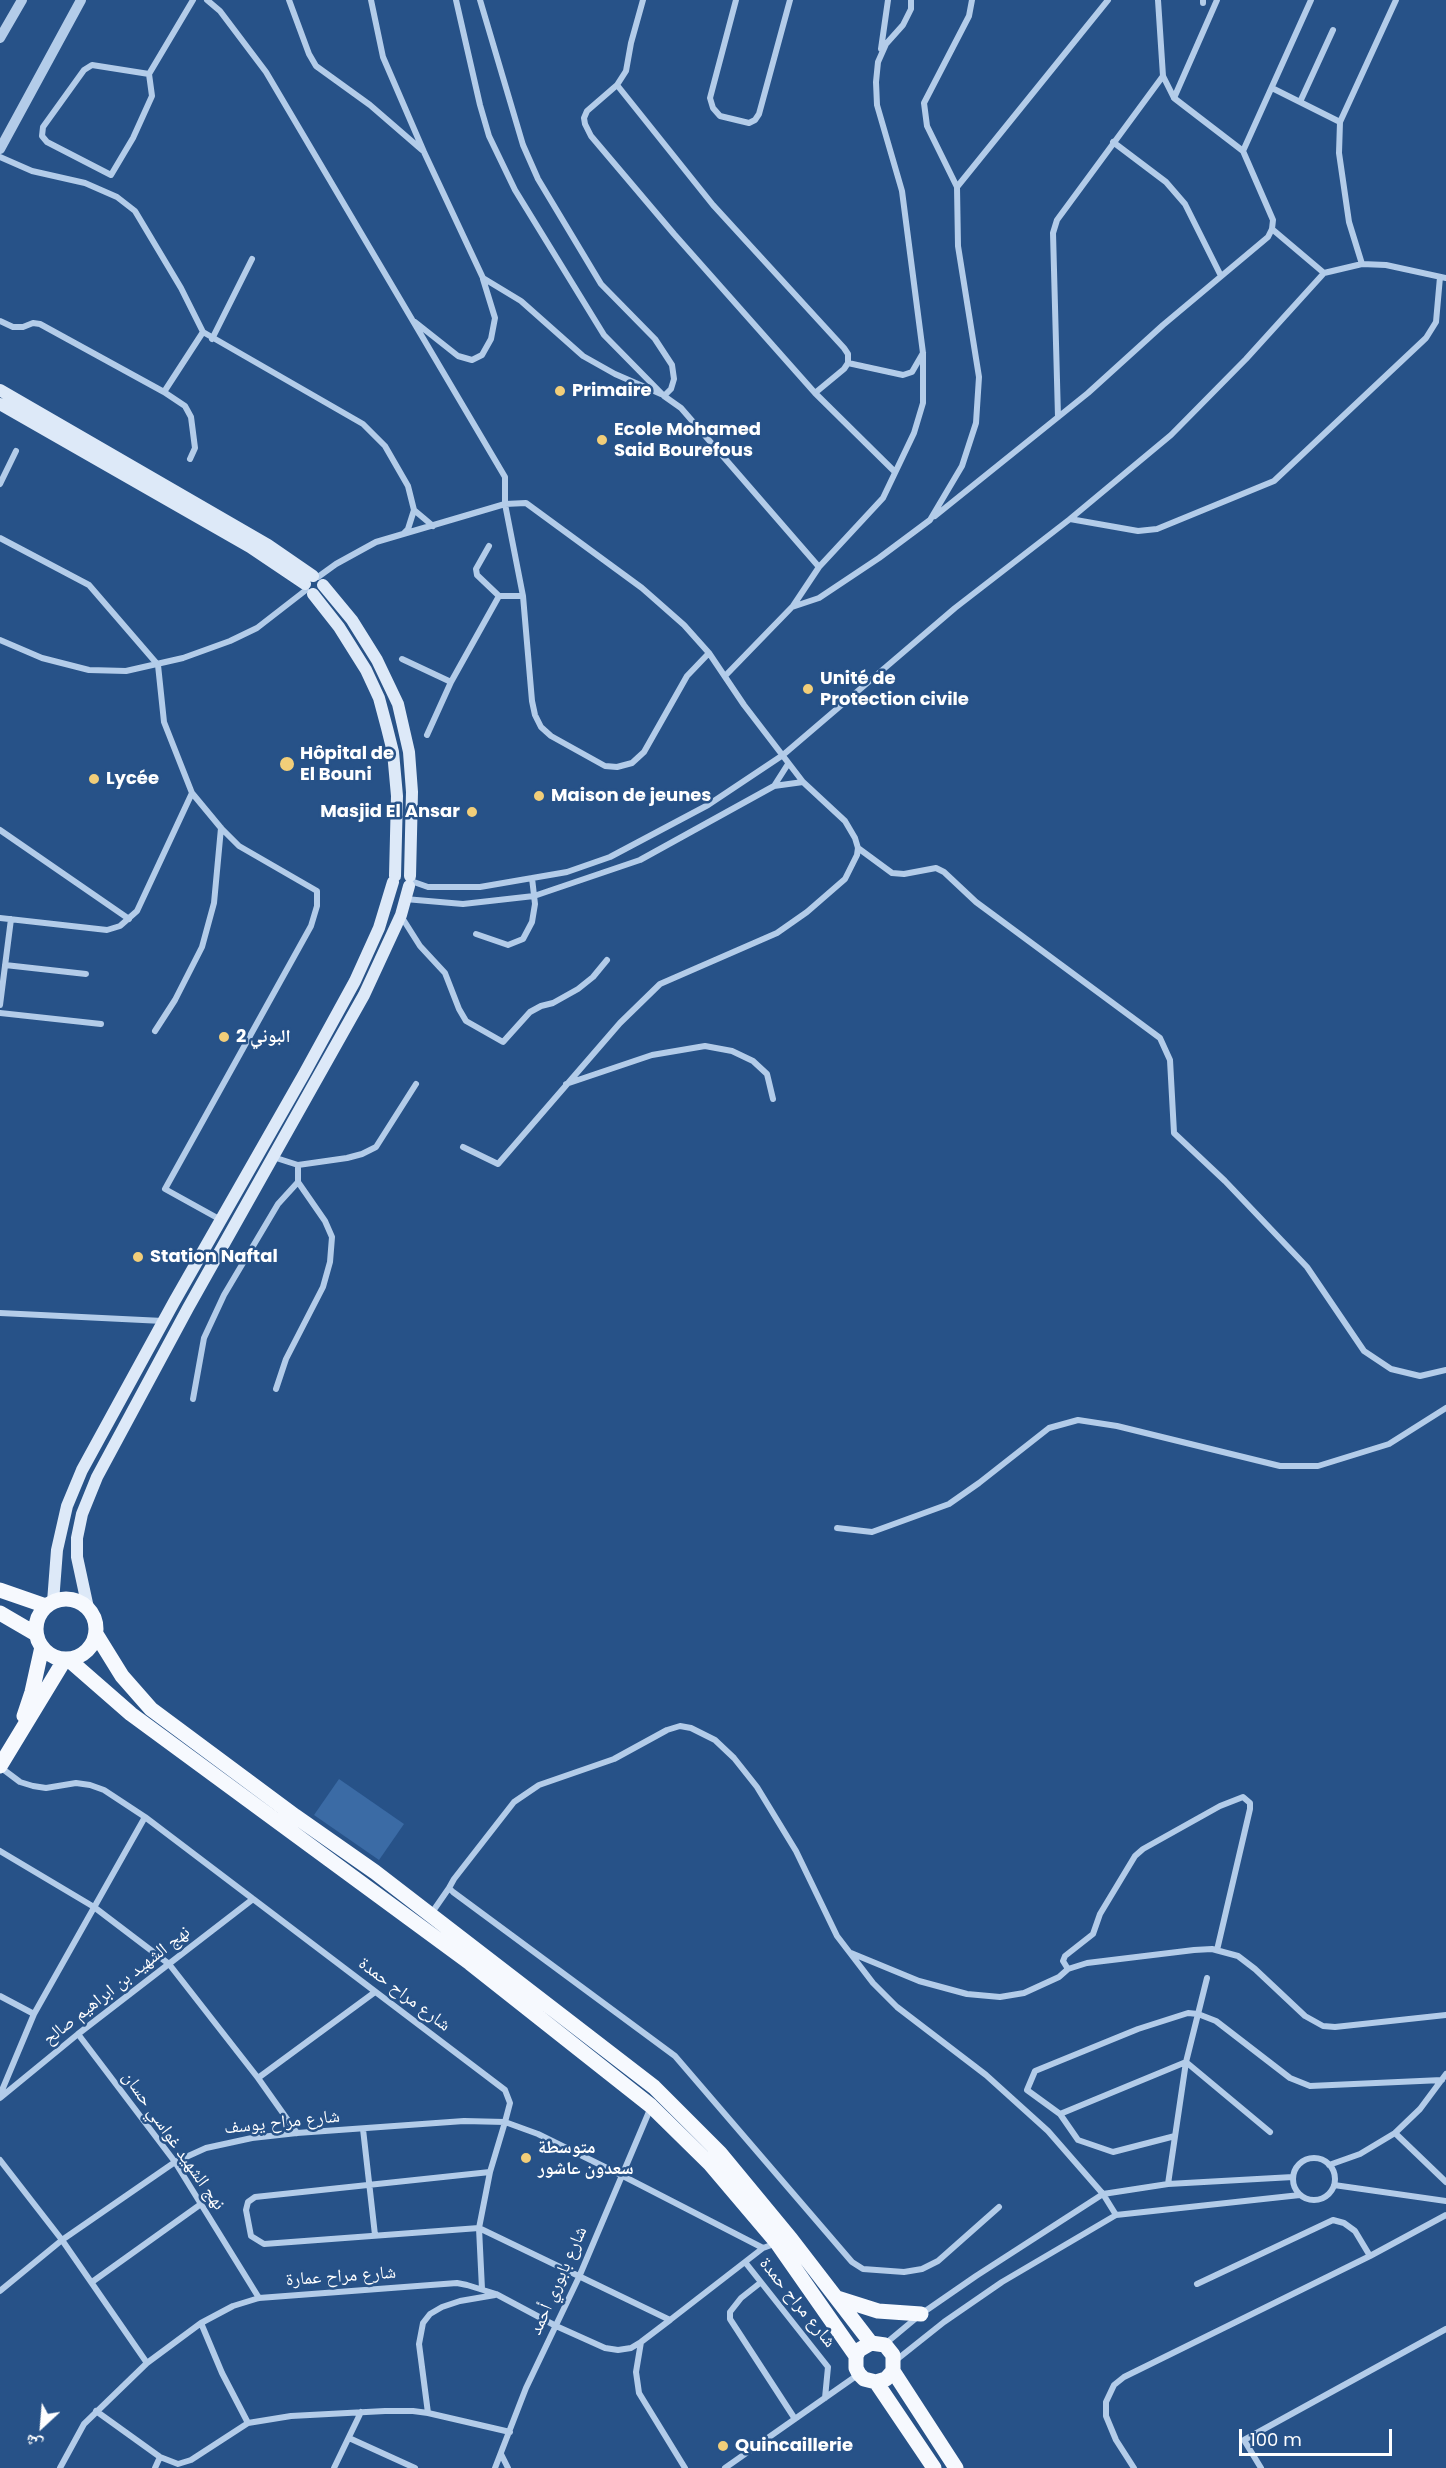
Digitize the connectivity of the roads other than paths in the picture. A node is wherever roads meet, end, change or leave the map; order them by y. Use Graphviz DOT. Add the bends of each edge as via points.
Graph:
graph roads {
  1 [pos="22,0"];
  2 [pos="81,0"];
  3 [pos="193,0"];
  4 [pos="207,0"];
  5 [pos="289,0"];
  6 [pos="371,0"];
  7 [pos="456,0"];
  8 [pos="480,0"];
  9 [pos="643,0"];
  10 [pos="736,0"];
  11 [pos="790,0"];
  12 [pos="888,0"];
  13 [pos="911,0"];
  14 [pos="972,0"];
  15 [pos="1108,0"];
  16 [pos="1158,0"];
  17 [pos="1217,0"];
  18 [pos="1311,0"];
  19 [pos="1396,0"];
  20 [pos="1333,30"];
  21 [pos="0,38"];
  22 [pos="878,62"];
  23 [pos="148,74"];
  24 [pos="1163,76"];
  25 [pos="617,85"];
  26 [pos="1272,88"];
  27 [pos="1174,98"];
  28 [pos="1300,102"];
  29 [pos="1340,122"];
  30 [pos="1113,142"];
  31 [pos="0,149"];
  32 [pos="1243,151"];
  33 [pos="424,152"];
  34 [pos="0,158"];
  35 [pos="957,187"];
  36 [pos="1272,228"];
  37 [pos="252,259"];
  38 [pos="1362,264"];
  39 [pos="1324,273"];
  40 [pos="1221,276"];
  41 [pos="483,278"];
  42 [pos="1443,278"];
  43 [pos="412,320"];
  44 [pos="0,321"];
  45 [pos="203,332"];
  46 [pos="213,339"];
  47 [pos="923,353"];
  48 [pos="848,363"];
  49 [pos="0,390"];
  50 [pos="165,392"];
  51 [pos="814,393"];
  52 [pos="664,396"];
  53 [pos="0,404"];
  54 [pos="1058,417"];
  55 [pos="16,451"];
  56 [pos="190,459"];
  57 [pos="895,472"];
  58 [pos="0,484"];
  59 [pos="505,504"];
  60 [pos="414,510"];
  61 [pos="1070,519"];
  62 [pos="930,520"];
  63 [pos="433,526"];
  64 [pos="402,535"];
  65 [pos="0,538"];
  66 [pos="489,546"];
  67 [pos="819,567"];
  68 [pos="313,584"];
  69 [pos="499,596"];
  70 [pos="524,596"];
  71 [pos="792,607"];
  72 [pos="0,640"];
  73 [pos="709,653"];
  74 [pos="402,659"];
  75 [pos="158,665"];
  76 [pos="726,675"];
  77 [pos="451,682"];
  78 [pos="427,735"];
  79 [pos="783,755"];
  80 [pos="788,764"];
  81 [pos="803,782"];
  82 [pos="774,786"];
  83 [pos="192,793"];
  84 [pos="221,828"];
  85 [pos="0,830"];
  86 [pos="858,848"];
  87 [pos="532,878"];
  88 [pos="394,879"];
  89 [pos="410,881"];
  90 [pos="534,896"];
  91 [pos="405,899"];
  92 [pos="401,915"];
  93 [pos="0,918"];
  94 [pos="129,919"];
  95 [pos="11,920"];
  96 [pos="476,934"];
  97 [pos="607,960"];
  98 [pos="5,965"];
  99 [pos="86,974"];
  100 [pos="0,1005"];
  101 [pos="0,1012"];
  102 [pos="101,1024"];
  103 [pos="155,1031"];
  104 [pos="416,1084"];
  105 [pos="565,1084"];
  106 [pos="773,1099"];
  107 [pos="463,1147"];
  108 [pos="273,1157"];
  109 [pos="298,1165"];
  110 [pos="298,1182"];
  111 [pos="222,1220"];
  112 [pos="0,1313"];
  113 [pos="163,1321"];
  114 [pos="1446,1370"];
  115 [pos="276,1389"];
  116 [pos="193,1399"];
  117 [pos="1446,1408"];
  118 [pos="837,1528"];
  119 [pos="0,1590"];
  120 [pos="50,1604"];
  121 [pos="88,1608"];
  122 [pos="0,1613"];
  123 [pos="96,1634"];
  124 [pos="39,1640"];
  125 [pos="67,1659"];
  126 [pos="17,1735"];
  127 [pos="0,1767"];
  128 [pos="145,1817"];
  129 [pos="0,1851"];
  130 [pos="449,1888"];
  131 [pos="253,1899"];
  132 [pos="94,1907"];
  133 [pos="431,1914"];
  134 [pos="1217,1950"];
  135 [pos="849,1952"];
  136 [pos="169,1964"];
  137 [pos="1068,1969"];
  138 [pos="1207,1978"];
  139 [pos="375,1992"];
  140 [pos="0,1996"];
  141 [pos="34,2014"];
  142 [pos="1198,2014"];
  143 [pos="1446,2015"];
  144 [pos="78,2034"];
  145 [pos="1186,2062"];
  146 [pos="1444,2077"];
  147 [pos="258,2078"];
  148 [pos="0,2097"];
  149 [pos="651,2106"];
  150 [pos="1060,2114"];
  151 [pos="505,2122"];
  152 [pos="363,2130"];
  153 [pos="1270,2132"];
  154 [pos="297,2133"];
  155 [pos="1395,2133"];
  156 [pos="1175,2136"];
  157 [pos="0,2160"];
  158 [pos="175,2162"];
  159 [pos="1329,2165"];
  160 [pos="490,2172"];
  161 [pos="621,2175"];
  162 [pos="1293,2177"];
  163 [pos="1446,2182"];
  164 [pos="370,2183"];
  165 [pos="1168,2184"];
  166 [pos="1334,2185"];
  167 [pos="1102,2194"];
  168 [pos="1300,2195"];
  169 [pos="1446,2201"];
  170 [pos="201,2204"];
  171 [pos="999,2207"];
  172 [pos="1446,2214"];
  173 [pos="1116,2215"];
  174 [pos="479,2228"];
  175 [pos="375,2235"];
  176 [pos="62,2240"];
  177 [pos="770,2245"];
  178 [pos="1370,2256"];
  179 [pos="745,2262"];
  180 [pos="579,2277"];
  181 [pos="92,2282"];
  182 [pos="760,2283"];
  183 [pos="1197,2284"];
  184 [pos="482,2289"];
  185 [pos="0,2291"];
  186 [pos="496,2294"];
  187 [pos="259,2298"];
  188 [pos="837,2298"];
  189 [pos="921,2314"];
  190 [pos="670,2320"];
  191 [pos="201,2323"];
  192 [pos="556,2326"];
  193 [pos="1446,2329"];
  194 [pos="641,2342"];
  195 [pos="878,2344"];
  196 [pos="856,2356"];
  197 [pos="147,2363"];
  198 [pos="894,2366"];
  199 [pos="859,2374"];
  200 [pos="876,2382"];
  201 [pos="825,2398"];
  202 [pos="96,2411"];
  203 [pos="361,2412"];
  204 [pos="428,2413"];
  205 [pos="795,2419"];
  206 [pos="248,2423"];
  207 [pos="510,2432"];
  208 [pos="349,2438"];
  209 [pos="501,2454"];
  210 [pos="160,2457"];
  211 [pos="60,2468"];
  212 [pos="155,2468"];
  213 [pos="334,2468"];
  214 [pos="415,2468"];
  215 [pos="495,2468"];
  216 [pos="508,2468"];
  217 [pos="685,2468"];
  218 [pos="724,2468"];
  219 [pos="934,2468"];
  220 [pos="956,2468"];
  221 [pos="1134,2468"];
  222 [pos="1261,2468"];
  1 -- 21 [label="street"];
  2 -- 31 [label="street"];
  3 -- 23 [label="street"];
  4 -- 43 [label="street" via="220,11 266,72"];
  5 -- 33 [label="street" via="316,66 370,105"];
  6 -- 33 [label="street" via="383,57"];
  7 -- 52 [label="street" via="486,126 516,190 603,335"];
  8 -- 52 [label="street" via="523,145 538,179 601,284 655,339 672,365 674,379"];
  9 -- 25 [label="street" via="626,71"];
  10 -- 11 [label="street" via="710,98 720,116 749,123 759,114"];
  12 -- 22 [label="street"];
  13 -- 22 [label="street" via="903,25 886,44"];
  14 -- 35 [label="street" via="969,16 924,103 927,126"];
  15 -- 35 [label="street"];
  16 -- 24 [label="street"];
  17 -- 27 [label="street"];
  18 -- 26 [label="street"];
  19 -- 29 [label="street"];
  20 -- 28 [label="street"];
  22 -- 47 [label="street" via="877,105 902,191"];
  23 -- 23 [label="street" via="92,65 84,70 44,127 42,136 111,175 152,96"];
  24 -- 27 [label="street"];
  24 -- 30 [label="street"];
  25 -- 48 [label="street" via="713,205 844,348"];
  25 -- 51 [label="street" via="587,111 584,118 591,136"];
  26 -- 28 [label="street"];
  26 -- 32 [label="street"];
  27 -- 32 [label="street"];
  28 -- 29 [label="street"];
  29 -- 38 [label="street" via="1339,153 1348,222"];
  30 -- 40 [label="street" via="1166,182 1185,204"];
  30 -- 54 [label="street" via="1064,207 1053,233"];
  32 -- 36 [label="street" via="1273,220"];
  33 -- 41 [label="street"];
  34 -- 45 [label="street" via="32,171 85,183 117,197 135,211"];
  35 -- 62 [label="street" via="958,246 979,377 976,423 962,466"];
  36 -- 39 [label="street"];
  36 -- 40 [label="street" via="1268,237"];
  37 -- 46 [label="street"];
  38 -- 39 [label="street"];
  38 -- 42 [label="street" via="1386,265"];
  39 -- 61 [label="street" via="1172,435"];
  40 -- 54 [label="street"];
  41 -- 43 [label="street" via="495,318 491,339 482,355 472,360 458,356"];
  41 -- 52 [label="street" via="521,301 583,356"];
  42 -- 61 [label="street" via="1436,322 1426,338 1274,481 1157,529 1138,531"];
  43 -- 59 [label="street" via="505,477"];
  44 -- 50 [label="street" via="13,327 40,324"];
  45 -- 46 [label="street"];
  45 -- 50 [label="street"];
  46 -- 60 [label="street" via="363,424 396,463"];
  47 -- 48 [label="street" via="912,372 903,375"];
  47 -- 57 [label="street" via="923,403"];
  48 -- 51 [label="street"];
  49 -- 68 [label="main road" via="268,545"];
  50 -- 56 [label="street" via="185,406 191,417 195,448"];
  51 -- 57 [label="street"];
  52 -- 67 [label="street" via="681,408"];
  53 -- 68 [label="main road"];
  54 -- 62 [label="street"];
  55 -- 58 [label="street"];
  57 -- 67 [label="street" via="883,498"];
  59 -- 63 [label="street"];
  59 -- 70 [label="street"];
  59 -- 73 [label="street" via="526,503 533,508 642,588"];
  60 -- 63 [label="street"];
  60 -- 64 [label="street"];
  61 -- 79 [label="street" via="955,608"];
  62 -- 71 [label="street" via="819,598"];
  63 -- 64 [label="street"];
  64 -- 68 [label="street" via="376,542"];
  65 -- 75 [label="street" via="89,585"];
  66 -- 69 [label="street" via="476,569 477,575"];
  67 -- 71 [label="street"];
  68 -- 75 [label="street" via="257,628 208,650"];
  68 -- 88 [label="main road" via="379,698 393,753 397,795"];
  68 -- 89 [label="main road" via="351,620 377,660 398,704 409,752 412,792"];
  69 -- 70 [label="street"];
  69 -- 77 [label="street"];
  70 -- 73 [label="street" via="535,715 551,736 605,766 632,763 644,752 687,676"];
  71 -- 76 [label="street"];
  72 -- 75 [label="street" via="42,658 89,670"];
  73 -- 76 [label="street"];
  74 -- 77 [label="street"];
  75 -- 83 [label="street" via="164,722"];
  76 -- 79 [label="street"];
  77 -- 78 [label="street"];
  79 -- 80 [label="street"];
  79 -- 87 [label="street" via="708,805 610,856 567,872"];
  80 -- 81 [label="street"];
  80 -- 82 [label="street"];
  81 -- 82 [label="street"];
  81 -- 86 [label="street" via="845,821"];
  82 -- 90 [label="street" via="640,860"];
  83 -- 84 [label="street"];
  83 -- 94 [label="street" via="137,911"];
  84 -- 103 [label="street" via="214,903 202,947"];
  84 -- 111 [label="street" via="239,846 316,891 317,906 311,926 165,1189"];
  85 -- 94 [label="street"];
  86 -- 105 [label="street" via="845,879 777,933 660,984"];
  86 -- 114 [label="street" via="892,873 936,868 944,872 976,902 1160,1038 1170,1060 1174,1132 1307,1267 1364,1350 1391,1369 1420,1376"];
  87 -- 89 [label="street" via="480,887 428,887"];
  87 -- 90 [label="street"];
  88 -- 89 [label="main road" via="399,889 405,889"];
  88 -- 111 [label="main road" via="379,928 355,981"];
  89 -- 91 [label="main road"];
  90 -- 91 [label="street" via="463,904"];
  90 -- 96 [label="street" via="532,922 523,939 508,945"];
  91 -- 92 [label="main road"];
  92 -- 97 [label="street" via="420,946 445,973 466,1021 503,1042 530,1012 578,989"];
  92 -- 108 [label="main road" via="364,995"];
  93 -- 95 [label="street"];
  94 -- 95 [label="street" via="107,930"];
  95 -- 98 [label="street"];
  98 -- 99 [label="street"];
  98 -- 100 [label="street"];
  101 -- 102 [label="street"];
  104 -- 109 [label="street" via="376,1147 363,1154"];
  105 -- 106 [label="street" via="652,1055 705,1046 732,1051 753,1061 767,1074"];
  105 -- 107 [label="street" via="498,1164"];
  108 -- 109 [label="street"];
  108 -- 121 [label="main road" via="97,1477 76,1538"];
  109 -- 110 [label="street"];
  110 -- 115 [label="street" via="332,1237 330,1262 323,1287 286,1359"];
  110 -- 116 [label="street" via="278,1204 204,1338"];
  111 -- 113 [label="main road"];
  112 -- 113 [label="street"];
  113 -- 120 [label="main road" via="82,1470 67,1506"];
  117 -- 118 [label="street" via="1389,1444 1318,1466 1280,1466 1078,1420 1049,1428 949,1504 872,1532"];
  119 -- 120 [label="main road"];
  120 -- 121 [label="main road" via="72,1599"];
  120 -- 124 [label="main road" via="38,1618"];
  121 -- 123 [label="main road"];
  122 -- 124 [label="main road"];
  123 -- 125 [label="main road" via="83,1654"];
  123 -- 133 [label="main road" via="122,1676 151,1709"];
  124 -- 125 [label="main road" via="52,1656"];
  124 -- 126 [label="main road" via="32,1692"];
  125 -- 126 [label="main road"];
  125 -- 149 [label="main road" via="131,1714 470,1963"];
  126 -- 127 [label="main road"];
  127 -- 128 [label="street, شارع مراح حمدة" via="20,1782 33,1786 90,1785"];
  128 -- 131 [label="street, شارع مراح حمدة"];
  128 -- 132 [label="street"];
  129 -- 132 [label="street"];
  130 -- 133 [label="street"];
  130 -- 135 [label="street" via="514,1802 526,1792 614,1759 680,1726 715,1740 757,1787"];
  130 -- 171 [label="street" via="675,2056 852,2262 863,2269 922,2269 938,2261"];
  131 -- 136 [label="street, نهج الشهيد بن ابراهيم صالح"];
  131 -- 139 [label="street, شارع مراح حمدة"];
  132 -- 136 [label="street"];
  132 -- 141 [label="street"];
  133 -- 188 [label="main road" via="654,2087 720,2153"];
  134 -- 137 [label="street" via="1087,1963"];
  134 -- 137 [label="street" via="1250,1809 1250,1803 1243,1797 1143,1849 1100,1914 1093,1934 1065,1956 1063,1961"];
  134 -- 143 [label="street" via="1238,1956 1305,2016 1323,2026"];
  135 -- 137 [label="street" via="919,1981 982,1997 1024,1993"];
  135 -- 167 [label="street" via="897,2007 986,2075 1048,2131"];
  136 -- 144 [label="street, نهج الشهيد بن ابراهيم صالح"];
  136 -- 147 [label="street"];
  138 -- 142 [label="street"];
  139 -- 147 [label="street"];
  139 -- 151 [label="street, شارع مراح حمدة" via="505,2090 510,2103"];
  140 -- 141 [label="street"];
  141 -- 148 [label="street"];
  142 -- 145 [label="street"];
  142 -- 146 [label="street" via="1216,2021 1290,2078 1310,2085"];
  142 -- 150 [label="street" via="1173,2017 1035,2071 1027,2090"];
  144 -- 148 [label="street, نهج الشهيد بن ابراهيم صالح"];
  144 -- 158 [label="street, نهج الشهيد غواسي حسان"];
  145 -- 150 [label="street"];
  145 -- 153 [label="street"];
  145 -- 156 [label="street"];
  146 -- 155 [label="street" via="1420,2109"];
  147 -- 154 [label="street"];
  149 -- 161 [label="street, شارع بابوري أحمد"];
  149 -- 177 [label="main road" via="710,2164"];
  150 -- 156 [label="street" via="1078,2140 1113,2152"];
  151 -- 152 [label="street, شارع مراح يوسف" via="464,2121"];
  151 -- 160 [label="street"];
  151 -- 161 [label="street, شارع مراح حمدة"];
  152 -- 154 [label="street, شارع مراح يوسف"];
  152 -- 164 [label="street"];
  154 -- 158 [label="street, شارع مراح يوسف" via="227,2142"];
  155 -- 159 [label="street" via="1360,2154"];
  155 -- 163 [label="street"];
  156 -- 165 [label="street"];
  157 -- 176 [label="street"];
  158 -- 170 [label="street, نهج الشهيد غواسي حسان"];
  158 -- 176 [label="street, شارع مراح يوسف"];
  159 -- 162 [label="street" via="1310,2158 1298,2164"];
  159 -- 166 [label="street"];
  160 -- 164 [label="street"];
  160 -- 174 [label="street"];
  161 -- 177 [label="street, شارع مراح حمدة"];
  161 -- 180 [label="street, شارع بابوري أحمد"];
  162 -- 165 [label="street"];
  162 -- 168 [label="street"];
  164 -- 175 [label="street"];
  164 -- 175 [label="street" via="255,2197 246,2210 250,2236 264,2244"];
  165 -- 167 [label="street"];
  166 -- 168 [label="street" via="1320,2199"];
  166 -- 169 [label="street"];
  167 -- 173 [label="street"];
  167 -- 189 [label="street"];
  168 -- 173 [label="street"];
  170 -- 181 [label="street"];
  170 -- 187 [label="street, نهج الشهيد غواسي حسان"];
  172 -- 178 [label="street"];
  173 -- 198 [label="street" via="1002,2282 944,2322"];
  174 -- 175 [label="street"];
  174 -- 180 [label="street"];
  174 -- 184 [label="street"];
  176 -- 181 [label="street"];
  176 -- 185 [label="street, شارع مراح يوسف"];
  177 -- 179 [label="street, شارع مراح عمارة"];
  177 -- 196 [label="main road"];
  178 -- 183 [label="street" via="1355,2231 1333,2220"];
  178 -- 221 [label="street" via="1114,2385 1106,2402 1106,2416"];
  179 -- 182 [label="street, شارع مراح حمدة"];
  179 -- 190 [label="street, شارع مراح عمارة"];
  180 -- 190 [label="street"];
  180 -- 192 [label="street, شارع بابوري أحمد"];
  181 -- 197 [label="street"];
  182 -- 201 [label="street, شارع مراح حمدة" via="828,2367"];
  182 -- 205 [label="street" via="735,2305 730,2319"];
  184 -- 186 [label="street, شارع مراح عمارة"];
  184 -- 187 [label="street, شارع مراح عمارة" via="457,2283"];
  186 -- 192 [label="street, شارع مراح عمارة"];
  186 -- 204 [label="street" via="441,2307 423,2323 419,2344"];
  187 -- 191 [label="street, شارع مراح عمارة"];
  188 -- 189 [label="main road" via="878,2311"];
  188 -- 195 [label="main road"];
  189 -- 195 [label="street"];
  190 -- 194 [label="street, شارع مراح عمارة"];
  191 -- 197 [label="street, شارع مراح عمارة"];
  191 -- 206 [label="street"];
  192 -- 194 [label="street, شارع مراح عمارة" via="605,2348 625,2349"];
  192 -- 207 [label="street, شارع بابوري أحمد"];
  193 -- 222 [label="street" via="1244,2440"];
  194 -- 217 [label="street" via="636,2372 639,2393"];
  195 -- 196 [label="main road" via="859,2350"];
  195 -- 198 [label="main road" via="893,2355"];
  196 -- 199 [label="main road"];
  197 -- 202 [label="street, شارع مراح عمارة"];
  198 -- 200 [label="main road" via="886,2379"];
  198 -- 220 [label="main road"];
  199 -- 200 [label="main road"];
  199 -- 201 [label="street"];
  200 -- 219 [label="main road"];
  201 -- 205 [label="street"];
  202 -- 210 [label="street"];
  202 -- 211 [label="street, شارع مراح عمارة" via="76,2435"];
  203 -- 204 [label="street"];
  203 -- 206 [label="street"];
  203 -- 208 [label="street"];
  204 -- 207 [label="street"];
  205 -- 218 [label="street"];
  206 -- 210 [label="street" via="185,2462 178,2464"];
  207 -- 209 [label="street, شارع بابوري أحمد"];
  208 -- 213 [label="street"];
  208 -- 214 [label="street"];
  209 -- 215 [label="street, شارع بابوري أحمد"];
  209 -- 216 [label="street"];
  210 -- 212 [label="street"];
}
